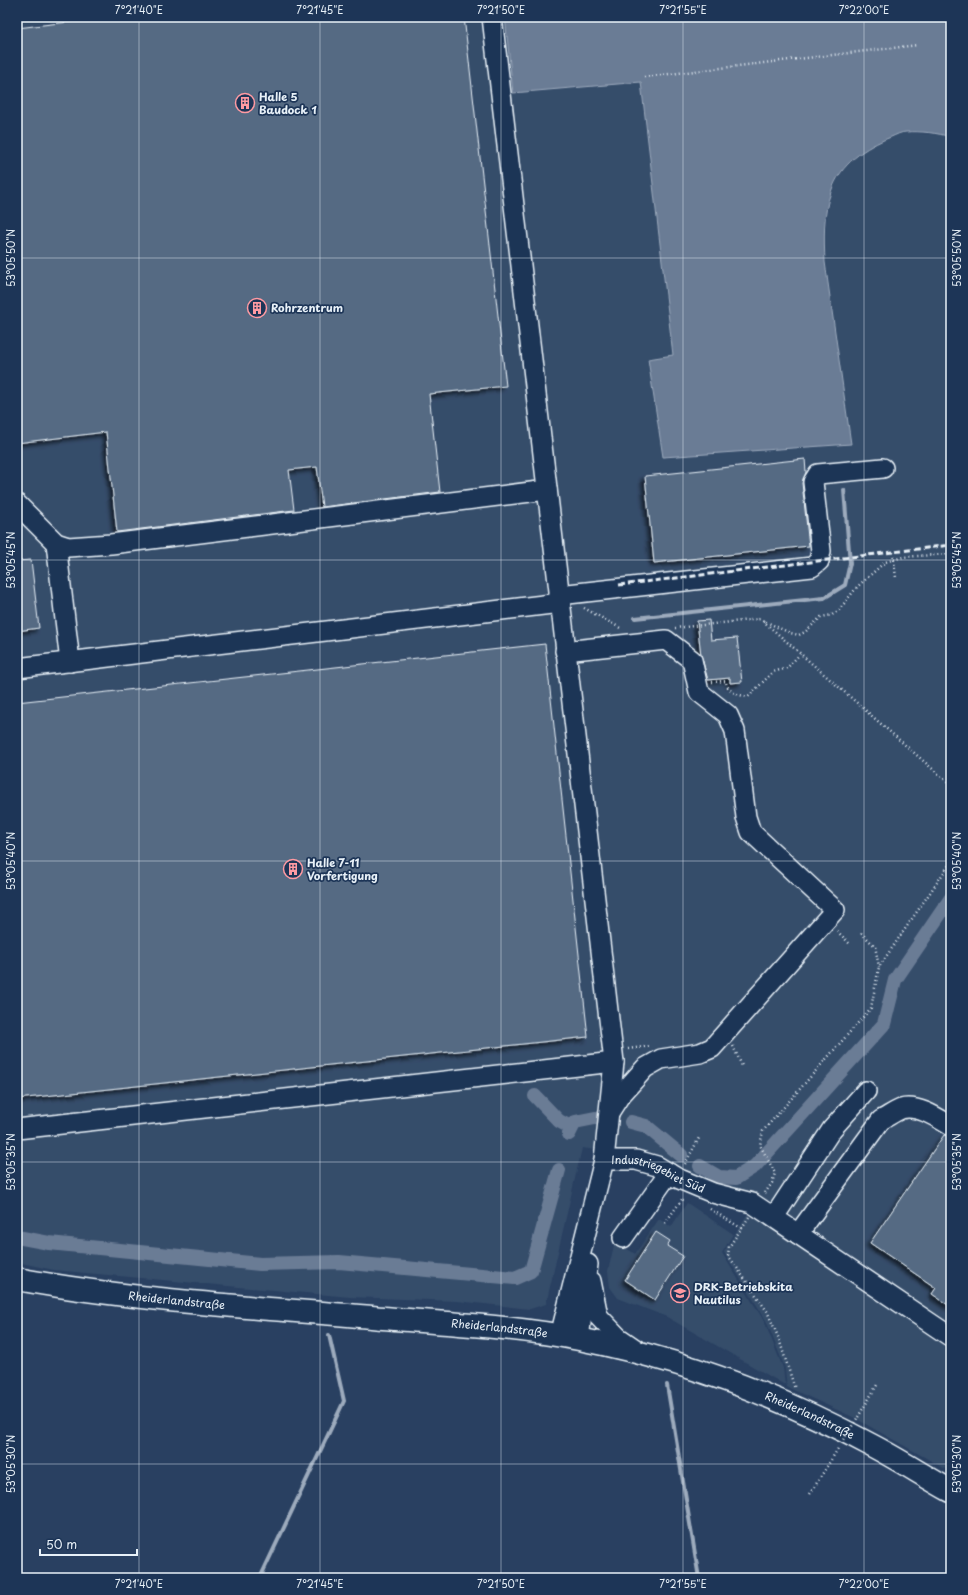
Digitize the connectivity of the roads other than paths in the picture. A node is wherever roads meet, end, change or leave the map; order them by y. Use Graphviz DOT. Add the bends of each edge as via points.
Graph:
graph roads {
  1 [pos="492,17"];
  2 [pos="883,468"];
  3 [pos="547,490"];
  4 [pos="17,504"];
  5 [pos="56,543"];
  6 [pos="559,599"];
  7 [pos="565,651"];
  8 [pos="70,662"];
  9 [pos="17,668"];
  10 [pos="614,1062"];
  11 [pos="866,1091"];
  12 [pos="609,1112"];
  13 [pos="951,1126"];
  14 [pos="17,1129"];
  15 [pos="604,1160"];
  16 [pos="676,1170"];
  17 [pos="593,1205"];
  18 [pos="774,1217"];
  19 [pos="798,1234"];
  20 [pos="623,1238"];
  21 [pos="588,1263"];
  22 [pos="17,1279"];
  23 [pos="951,1337"];
  24 [pos="569,1338"];
  25 [pos="643,1354"];
  26 [pos="951,1491"];
  1 -- 3 [label="lane"];
  2 -- 6 [label="lane" via="818,474 813,482 821,551 819,561 812,567"];
  3 -- 5 [label="lane" via="111,544 68,548"];
  3 -- 6 [label="lane"];
  4 -- 5 [label="lane"];
  5 -- 8 [label="lane"];
  6 -- 7 [label="lane"];
  6 -- 8 [label="lane"];
  7 -- 10 [label="lane"];
  7 -- 12 [label="lane" via="666,640 692,660 699,692 728,715 735,731 746,817 751,832 836,910 712,1048 700,1053 661,1059 645,1068 618,1097"];
  8 -- 9 [label="lane"];
  10 -- 12 [label="lane"];
  10 -- 14 [label="lane"];
  11 -- 18 [label="lane" via="832,1129"];
  12 -- 15 [label="lane"];
  13 -- 19 [label="lane" via="937,1117 913,1109 902,1109 881,1120"];
  15 -- 16 [label="lane, Industriegebiet Süd" via="636,1160"];
  15 -- 17 [label="lane, Industriegebiet Süd"];
  16 -- 18 [label="lane, Industriegebiet Süd" via="714,1193 756,1206"];
  16 -- 20 [label="lane"];
  17 -- 21 [label="lane, Industriegebiet Süd"];
  17 -- 24 [label="lane, Industriegebiet Süd"];
  18 -- 19 [label="lane, Industriegebiet Süd"];
  19 -- 23 [label="lane, Industriegebiet Süd"];
  21 -- 24 [label="lane, Industriegebiet Süd"];
  21 -- 25 [label="lane, Industriegebiet Süd" via="598,1316 618,1337"];
  22 -- 24 [label="main road, Rheiderlandstraße" via="130,1296 506,1327"];
  24 -- 25 [label="main road, Rheiderlandstraße"];
  25 -- 26 [label="main road, Rheiderlandstraße" via="736,1383 797,1410 870,1444"];
}
